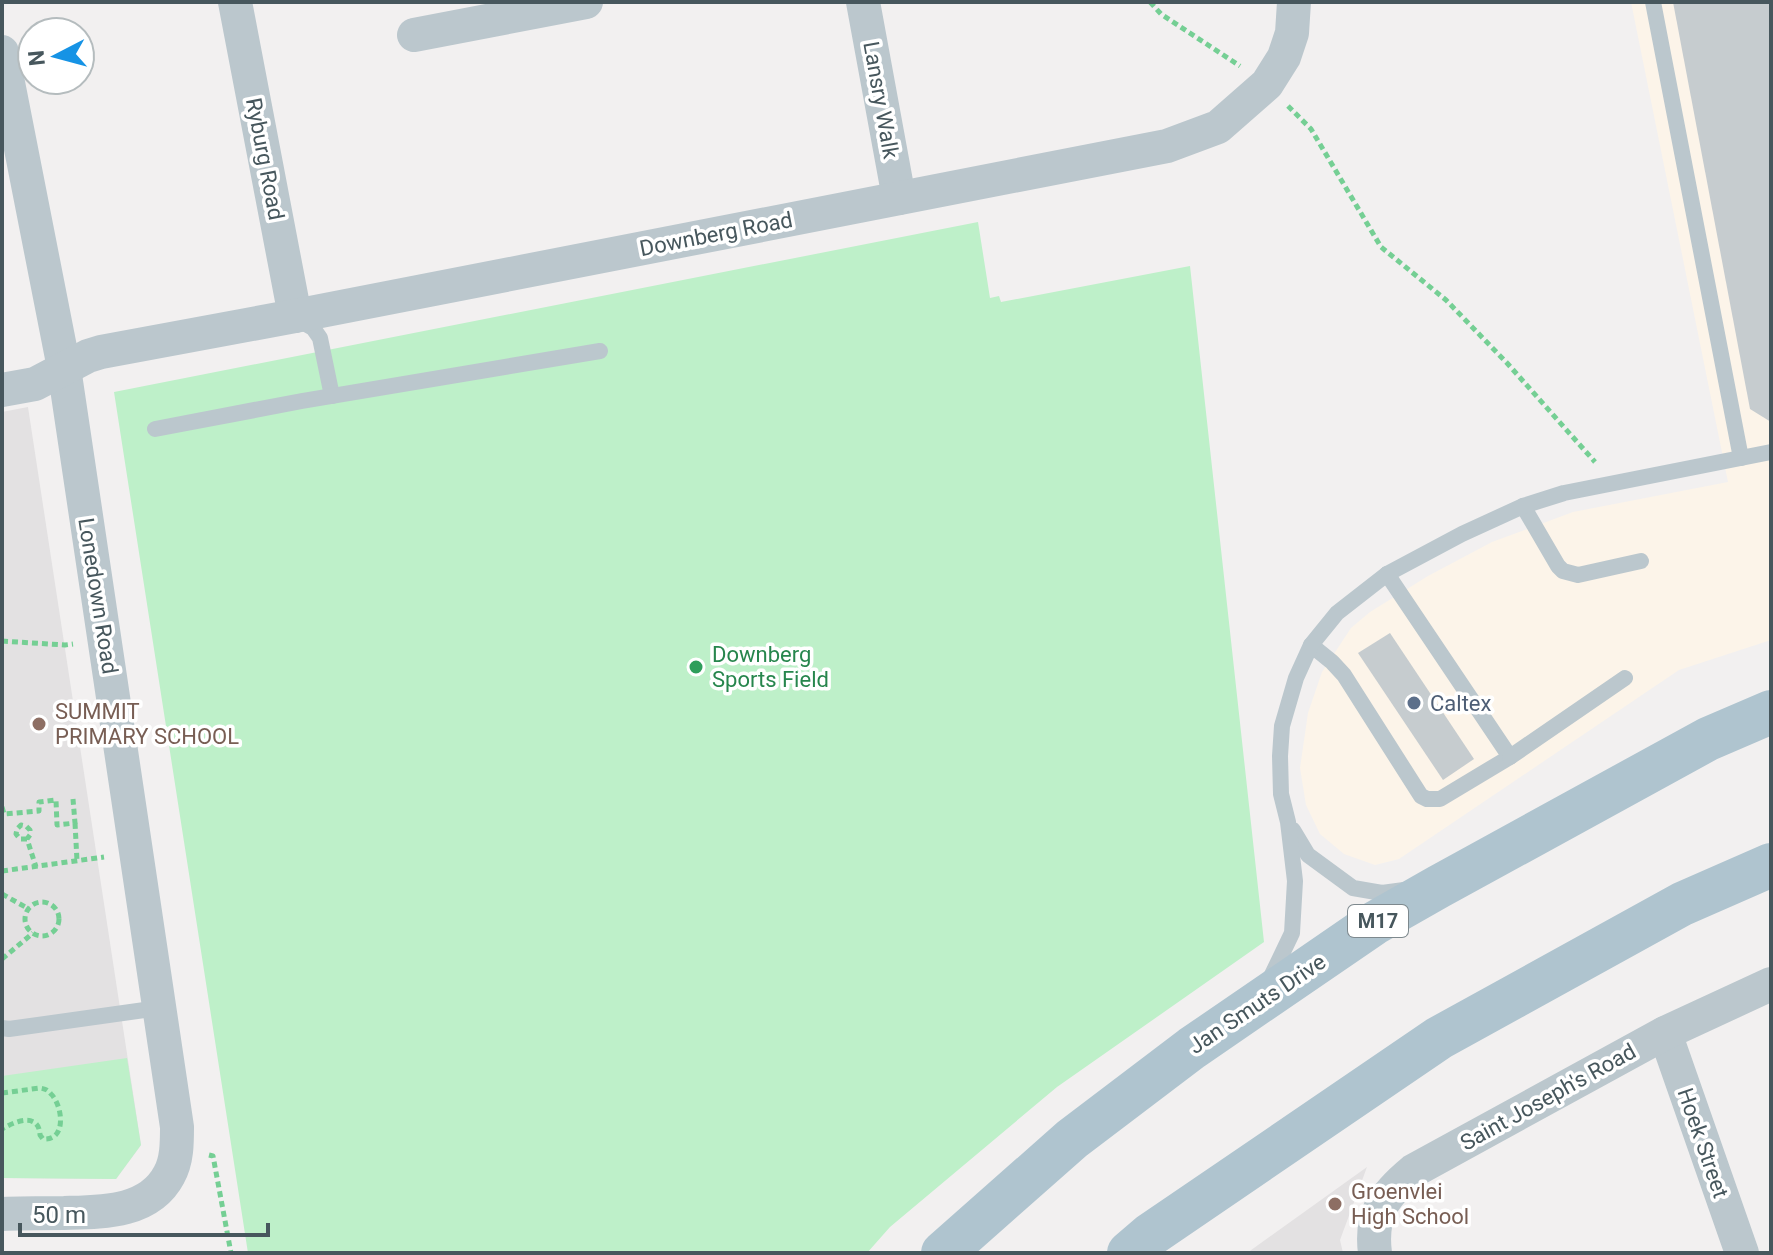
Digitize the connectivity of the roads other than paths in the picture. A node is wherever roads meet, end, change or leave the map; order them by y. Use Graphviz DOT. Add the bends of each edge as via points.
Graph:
graph roads {
  1 [pos="235,2"];
  2 [pos="586,2"];
  3 [pos="863,2"];
  4 [pos="1294,2"];
  5 [pos="1653,2"];
  6 [pos="414,35"];
  7 [pos="2,52"];
  8 [pos="899,198"];
  9 [pos="295,316"];
  10 [pos="600,351"];
  11 [pos="64,368"];
  12 [pos="2,390"];
  13 [pos="332,396"];
  14 [pos="155,429"];
  15 [pos="1771,452"];
  16 [pos="1741,458"];
  17 [pos="1523,506"];
  18 [pos="1641,561"];
  19 [pos="1387,574"];
  20 [pos="1311,645"];
  21 [pos="1625,678"];
  22 [pos="1771,712"];
  23 [pos="1510,757"];
  24 [pos="1288,822"];
  25 [pos="1771,865"];
  26 [pos="1438,887"];
  27 [pos="1771,984"];
  28 [pos="1257,1005"];
  29 [pos="159,1008"];
  30 [pos="2,1028"];
  31 [pos="1665,1033"];
  32 [pos="2,1214"];
  33 [pos="943,1253"];
  34 [pos="1129,1253"];
  35 [pos="1375,1253"];
  36 [pos="1742,1253"];
  1 -- 9 [label="street, Ryburg Road"];
  2 -- 6 [label="street"];
  3 -- 8 [label="street, Lansry Walk"];
  4 -- 8 [label="street, Downberg Road" via="1284,57 1267,84 1218,127 1167,146"];
  5 -- 16 [label="lane"];
  7 -- 11 [label="street, Lonedown Road"];
  8 -- 9 [label="street, Downberg Road"];
  9 -- 11 [label="street, Downberg Road" via="101,352"];
  9 -- 13 [label="lane" via="320,338"];
  10 -- 13 [label="lane"];
  11 -- 12 [label="street, Downberg Road" via="35,384"];
  11 -- 29 [label="street, Lonedown Road"];
  13 -- 14 [label="lane"];
  15 -- 16 [label="lane"];
  16 -- 17 [label="lane"];
  17 -- 18 [label="lane" via="1563,571 1578,575"];
  17 -- 19 [label="lane"];
  19 -- 20 [label="lane" via="1337,613"];
  19 -- 23 [label="lane"];
  20 -- 23 [label="lane" via="1344,675 1421,796 1440,799"];
  20 -- 24 [label="lane" via="1282,726 1281,794"];
  21 -- 23 [label="lane"];
  22 -- 26 [label="main road, Jan Smuts Drive / M17" via="1708,739"];
  24 -- 26 [label="lane" via="1308,855 1353,888 1382,893"];
  24 -- 28 [label="lane" via="1295,881 1292,933"];
  25 -- 34 [label="main road" via="1682,904 1439,1038"];
  26 -- 28 [label="main road, Jan Smuts Drive / M17" via="1373,924"];
  27 -- 31 [label="street, Saint Joseph's Road"];
  28 -- 33 [label="main road, Jan Smuts Drive / M17" via="1072,1139"];
  29 -- 30 [label="lane"];
  29 -- 32 [label="street, Lonedown Road" via="177,1127 175,1158 161,1188 122,1209"];
  31 -- 35 [label="street, Saint Joseph's Road" via="1413,1171 1376,1215"];
  31 -- 36 [label="street, Hoek Street"];
}
